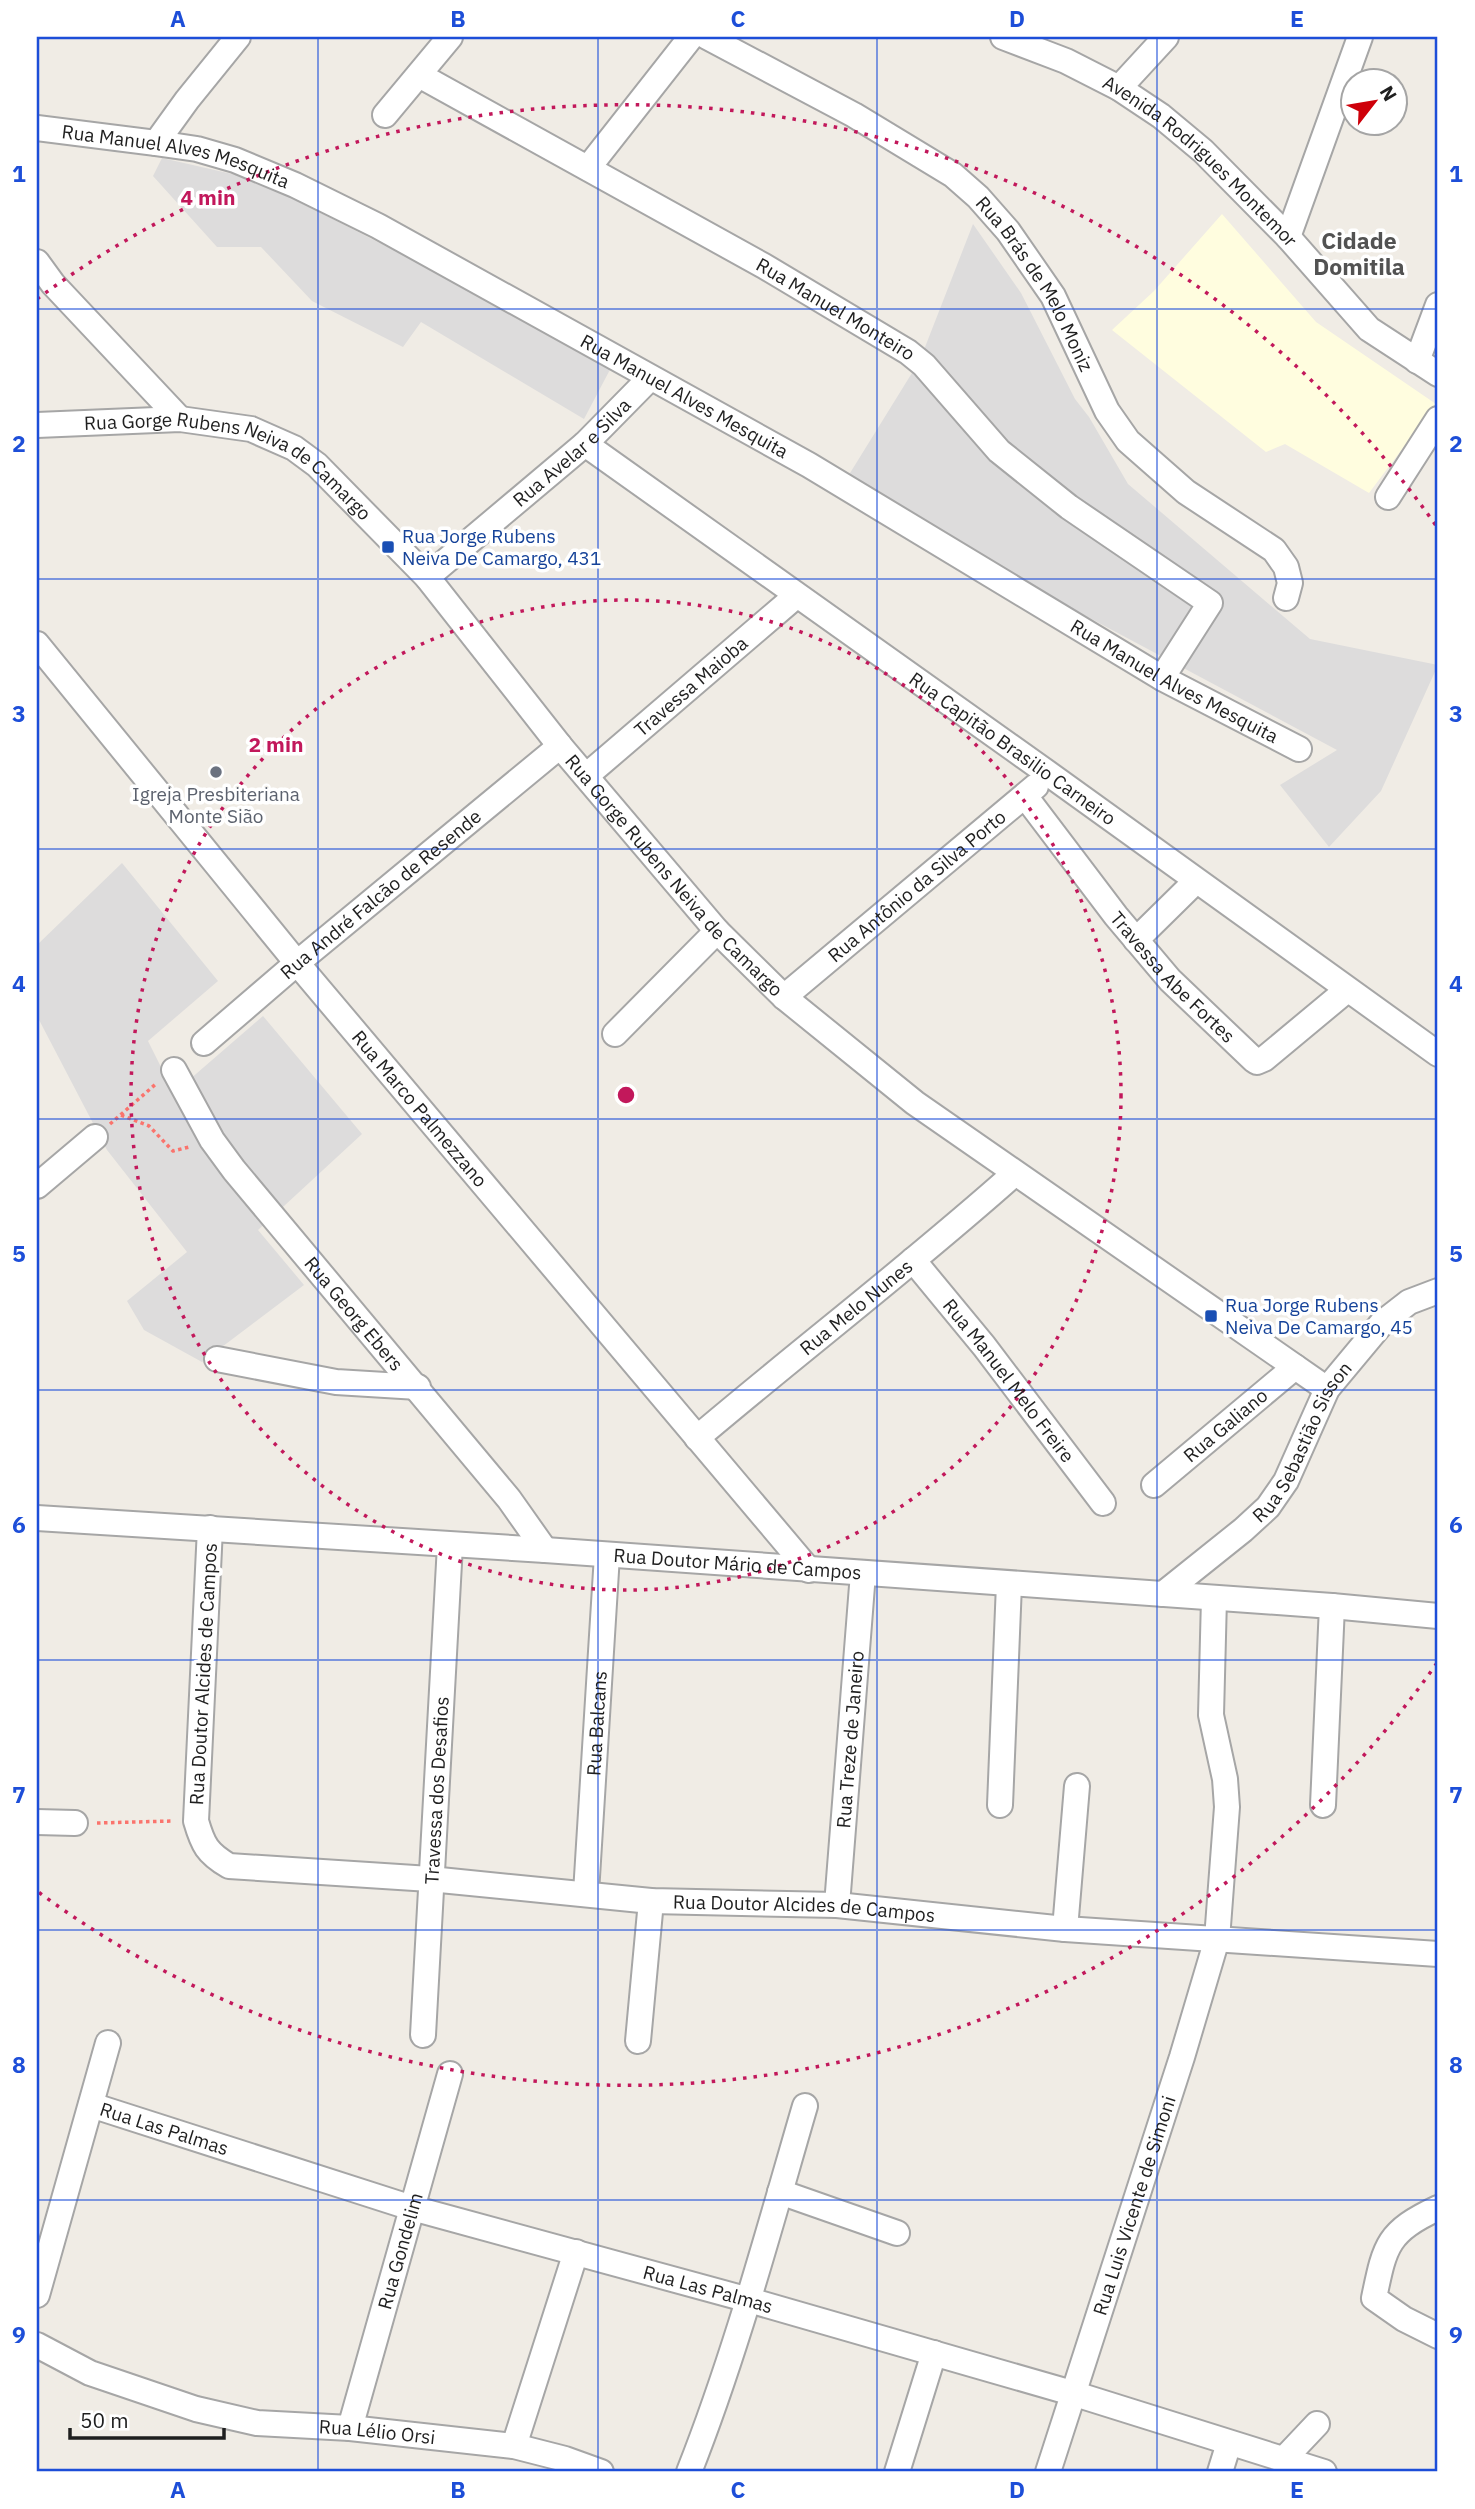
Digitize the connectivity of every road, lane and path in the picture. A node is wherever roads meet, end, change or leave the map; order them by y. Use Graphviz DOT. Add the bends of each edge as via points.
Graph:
graph roads {
  1 [pos="238,37"];
  2 [pos="450,37"];
  3 [pos="691,37"];
  4 [pos="707,37"];
  5 [pos="1166,37"];
  6 [pos="1360,37"];
  7 [pos="1013,38"];
  8 [pos="419,75"];
  9 [pos="1119,88"];
  10 [pos="385,115"];
  11 [pos="37,128"];
  12 [pos="156,143"];
  13 [pos="588,168"];
  14 [pos="1288,237"];
  15 [pos="37,262"];
  16 [pos="45,285"];
  17 [pos="1438,305"];
  18 [pos="1417,361"];
  19 [pos="1438,374"];
  20 [pos="650,378"];
  21 [pos="180,419"];
  22 [pos="1438,419"];
  23 [pos="37,425"];
  24 [pos="585,444"];
  25 [pos="1388,497"];
  26 [pos="427,577"];
  27 [pos="796,596"];
  28 [pos="1286,598"];
  29 [pos="37,644"];
  30 [pos="1162,678"];
  31 [pos="560,746"];
  32 [pos="1299,749"];
  33 [pos="1049,774"];
  34 [pos="586,776"];
  35 [pos="1025,796"];
  36 [pos="1196,881"];
  37 [pos="717,932"];
  38 [pos="1136,940"];
  39 [pos="297,963"];
  40 [pos="1347,990"];
  41 [pos="784,997"];
  42 [pos="615,1034"];
  43 [pos="204,1044"];
  44 [pos="1438,1054"];
  45 [pos="174,1070"];
  46 [pos="121,1115"];
  47 [pos="95,1137"];
  48 [pos="212,1140"];
  49 [pos="1014,1174"];
  50 [pos="37,1186"];
  51 [pos="913,1260"];
  52 [pos="1438,1291"];
  53 [pos="217,1359"];
  54 [pos="1295,1367"];
  55 [pos="418,1388"];
  56 [pos="1327,1390"];
  57 [pos="697,1438"];
  58 [pos="1154,1485"];
  59 [pos="1103,1503"];
  60 [pos="37,1518"];
  61 [pos="210,1528"];
  62 [pos="450,1545"];
  63 [pos="545,1550"];
  64 [pos="607,1556"];
  65 [pos="809,1570"];
  66 [pos="863,1573"];
  67 [pos="1009,1584"];
  68 [pos="1163,1594"];
  69 [pos="1214,1598"];
  70 [pos="1332,1606"];
  71 [pos="1438,1616"];
  72 [pos="1077,1786"];
  73 [pos="1000,1805"];
  74 [pos="1323,1805"];
  75 [pos="196,1821"];
  76 [pos="37,1822"];
  77 [pos="75,1823"];
  78 [pos="430,1879"];
  79 [pos="586,1893"];
  80 [pos="651,1901"];
  81 [pos="837,1905"];
  82 [pos="1065,1929"];
  83 [pos="1217,1939"];
  84 [pos="1438,1954"];
  85 [pos="423,2035"];
  86 [pos="638,2041"];
  87 [pos="108,2043"];
  88 [pos="450,2074"];
  89 [pos="92,2105"];
  90 [pos="805,2106"];
  91 [pos="780,2192"];
  92 [pos="1438,2207"];
  93 [pos="412,2208"];
  94 [pos="897,2232"];
  95 [pos="576,2252"];
  96 [pos="37,2295"];
  97 [pos="749,2300"];
  98 [pos="1438,2336"];
  99 [pos="37,2345"];
  100 [pos="934,2353"];
  101 [pos="1072,2393"];
  102 [pos="1317,2424"];
  103 [pos="350,2428"];
  104 [pos="1229,2443"];
  105 [pos="514,2446"];
  106 [pos="1283,2459"];
  107 [pos="601,2472"];
  108 [pos="689,2472"];
  109 [pos="897,2472"];
  110 [pos="1048,2472"];
  111 [pos="1220,2472"];
  112 [pos="1324,2472"];
  1 -- 12 [label="street"];
  2 -- 8 [label="street"];
  3 -- 13 [label="street"];
  4 -- 28 [label="street, Rua Brás de Melo Moniz" via="854,115 953,174 978,197 1054,296 1107,411 1128,441 1186,492 1273,550 1286,567 1290,583"];
  5 -- 9 [label="street"];
  6 -- 14 [label="street"];
  7 -- 9 [label="street, Avenida Rodrigues Montemor"];
  8 -- 10 [label="street"];
  8 -- 13 [label="street, Rua Manuel Monteiro"];
  9 -- 14 [label="street, Avenida Rodrigues Montemor" via="1203,152"];
  11 -- 12 [label="street, Rua Manuel Alves Mesquita"];
  12 -- 20 [label="street, Rua Manuel Alves Mesquita" via="235,160 295,185 378,226"];
  13 -- 30 [label="street, Rua Manuel Monteiro" via="908,352 999,451 1069,507 1210,603"];
  14 -- 18 [label="street, Avenida Rodrigues Montemor" via="1369,329"];
  15 -- 16 [label="street"];
  16 -- 21 [label="street"];
  17 -- 18 [label="street"];
  18 -- 19 [label="street, Avenida Rodrigues Montemor"];
  20 -- 24 [label="street, Rua Avelar e Silva"];
  20 -- 30 [label="street, Rua Manuel Alves Mesquita" via="809,465"];
  21 -- 23 [label="street, Rua Gorge Rubens Neiva de Camargo"];
  21 -- 26 [label="street, Rua Gorge Rubens Neiva de Camargo" via="251,429 294,448 333,480"];
  22 -- 25 [label="street"];
  24 -- 26 [label="street, Rua Avelar e Silva"];
  24 -- 27 [label="street, Rua Capitão Brasilio Carneiro"];
  26 -- 31 [label="street, Rua Gorge Rubens Neiva de Camargo"];
  27 -- 33 [label="street, Rua Capitão Brasilio Carneiro"];
  27 -- 34 [label="street, Travessa Maioba"];
  29 -- 39 [label="street, Rua Marco Palmezzano"];
  30 -- 32 [label="street, Rua Manuel Alves Mesquita"];
  31 -- 34 [label="street, Rua Gorge Rubens Neiva de Camargo"];
  31 -- 39 [label="street, Rua André Falcão de Resende"];
  33 -- 35 [label="street, Rua Antônio da Silva Porto"];
  33 -- 36 [label="street, Rua Capitão Brasilio Carneiro"];
  34 -- 37 [label="street, Rua Gorge Rubens Neiva de Camargo"];
  35 -- 38 [label="street, Travessa Abe Fortes"];
  35 -- 41 [label="street, Rua Antônio da Silva Porto"];
  36 -- 38 [label="street"];
  36 -- 40 [label="street, Rua Capitão Brasilio Carneiro"];
  37 -- 41 [label="street, Rua Gorge Rubens Neiva de Camargo"];
  37 -- 42 [label="street"];
  38 -- 40 [label="street, Travessa Abe Fortes" via="1188,998 1257,1062"];
  39 -- 43 [label="street, Rua André Falcão de Resende"];
  39 -- 57 [label="street, Rua Marco Palmezzano"];
  40 -- 44 [label="street, Rua Capitão Brasilio Carneiro"];
  41 -- 49 [label="street, Rua Gorge Rubens Neiva de Camargo" via="915,1103"];
  45 -- 46 [label="path"];
  45 -- 48 [label="street, Rua Georg Ebers"];
  46 -- 47 [label="path"];
  46 -- 48 [label="path" via="149,1126 173,1152"];
  47 -- 50 [label="street"];
  48 -- 55 [label="street, Rua Georg Ebers"];
  49 -- 51 [label="street, Rua Melo Nunes"];
  49 -- 54 [label="street, Rua Gorge Rubens Neiva de Camargo"];
  51 -- 57 [label="street, Rua Melo Nunes"];
  51 -- 59 [label="street, Rua Manuel Melo Freire"];
  52 -- 56 [label="street, Rua Sebastião Sisson" via="1409,1302 1382,1323"];
  53 -- 55 [label="street" via="336,1382"];
  54 -- 56 [label="street, Rua Gorge Rubens Neiva de Camargo"];
  54 -- 58 [label="street, Rua Galiano"];
  55 -- 63 [label="street, Rua Georg Ebers"];
  56 -- 68 [label="street, Rua Sebastião Sisson" via="1286,1481 1268,1507"];
  57 -- 65 [label="street, Rua Marco Palmezzano"];
  60 -- 61 [label="street, Rua Doutor Mário de Campos"];
  61 -- 62 [label="street, Rua Doutor Mário de Campos"];
  61 -- 75 [label="street, Rua Doutor Alcides de Campos"];
  62 -- 63 [label="street, Rua Doutor Mário de Campos"];
  62 -- 78 [label="street, Travessa dos Desafios"];
  63 -- 64 [label="street, Rua Doutor Mário de Campos"];
  64 -- 65 [label="street, Rua Doutor Mário de Campos"];
  64 -- 79 [label="street, Rua Balcans"];
  65 -- 66 [label="street, Rua Doutor Mário de Campos"];
  66 -- 67 [label="street, Rua Doutor Mário de Campos"];
  66 -- 81 [label="street, Rua Treze de Janeiro"];
  67 -- 68 [label="street, Rua Doutor Mário de Campos"];
  67 -- 73 [label="street"];
  68 -- 69 [label="street, Rua Doutor Mário de Campos"];
  69 -- 70 [label="street, Rua Doutor Mário de Campos"];
  69 -- 83 [label="street, Rua Luis Vicente de Simoni" via="1211,1715 1227,1807"];
  70 -- 71 [label="street, Rua Doutor Mário de Campos"];
  70 -- 74 [label="street"];
  72 -- 82 [label="street"];
  75 -- 77 [label="path, Rua Doutor Alcides de Campos"];
  75 -- 78 [label="street, Rua Doutor Alcides de Campos" via="212,1856 229,1866"];
  76 -- 77 [label="street"];
  78 -- 79 [label="street, Rua Doutor Alcides de Campos"];
  78 -- 85 [label="street, Travessa dos Desafios"];
  79 -- 80 [label="street, Rua Doutor Alcides de Campos"];
  80 -- 81 [label="street, Rua Doutor Alcides de Campos"];
  80 -- 86 [label="street"];
  81 -- 82 [label="street, Rua Doutor Alcides de Campos"];
  82 -- 83 [label="street, Rua Doutor Alcides de Campos"];
  83 -- 84 [label="street, Rua Doutor Alcides de Campos"];
  83 -- 101 [label="street, Rua Luis Vicente de Simoni"];
  87 -- 89 [label="street"];
  88 -- 93 [label="street, Rua Gondelim"];
  89 -- 93 [label="street, Rua Las Palmas"];
  89 -- 96 [label="street"];
  90 -- 91 [label="street"];
  91 -- 94 [label="street"];
  91 -- 97 [label="street"];
  92 -- 98 [label="street" via="1396,2235 1383,2254 1374,2298"];
  93 -- 95 [label="street, Rua Las Palmas"];
  93 -- 103 [label="street, Rua Gondelim"];
  95 -- 97 [label="street, Rua Las Palmas"];
  95 -- 105 [label="street"];
  97 -- 100 [label="street, Rua Las Palmas"];
  97 -- 108 [label="street"];
  99 -- 103 [label="street, Rua Lélio Orsi" via="90,2373 196,2409 257,2423"];
  100 -- 101 [label="street, Rua Las Palmas"];
  100 -- 109 [label="street"];
  101 -- 104 [label="street, Rua Las Palmas"];
  101 -- 110 [label="street, Rua Luis Vicente de Simoni"];
  102 -- 106 [label="street"];
  103 -- 105 [label="street, Rua Lélio Orsi"];
  104 -- 106 [label="street, Rua Las Palmas"];
  104 -- 111 [label="street"];
  105 -- 107 [label="street, Rua Lélio Orsi"];
  106 -- 112 [label="street, Rua Las Palmas"];
}
